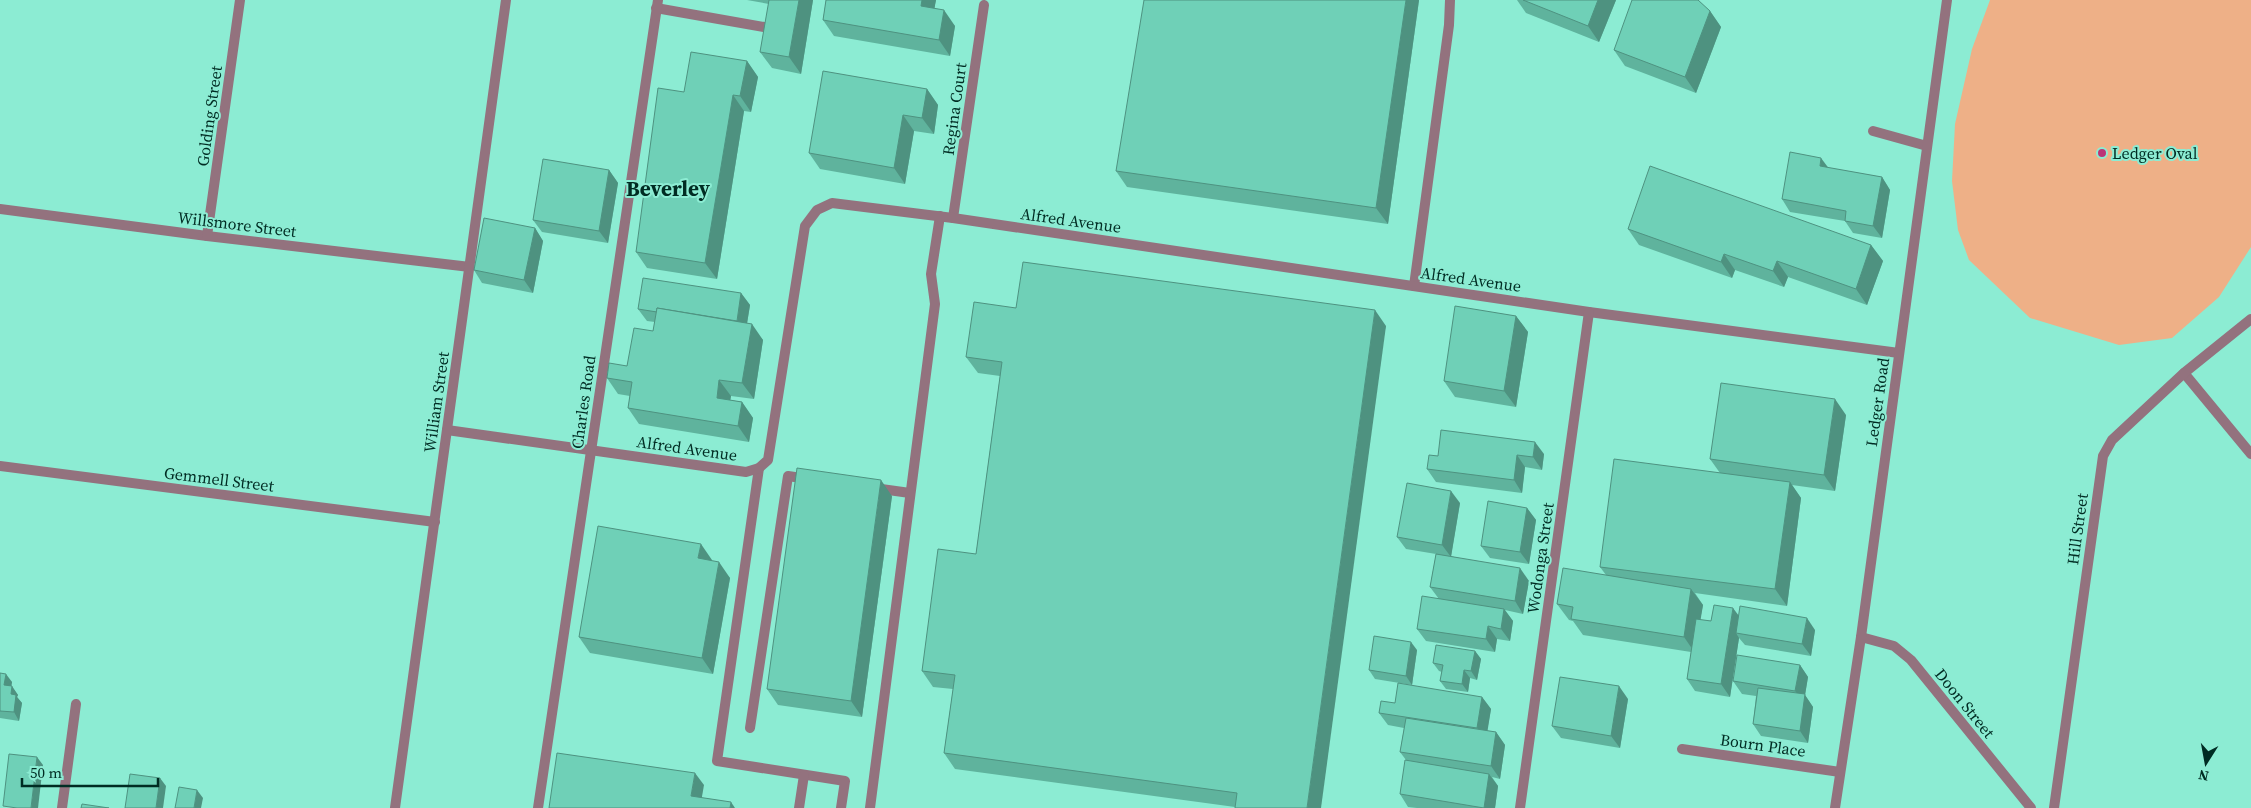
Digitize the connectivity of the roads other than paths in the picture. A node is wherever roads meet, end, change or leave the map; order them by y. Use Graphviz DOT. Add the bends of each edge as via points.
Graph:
graph roads {
  1 [pos="240,0"];
  2 [pos="506,0"];
  3 [pos="1450,0"];
  4 [pos="1947,0"];
  5 [pos="657,4"];
  6 [pos="984,5"];
  7 [pos="764,27"];
  8 [pos="1873,131"];
  9 [pos="1927,146"];
  10 [pos="0,209"];
  11 [pos="940,216"];
  12 [pos="953,218"];
  13 [pos="208,236"];
  14 [pos="470,266"];
  15 [pos="1414,286"];
  16 [pos="1589,312"];
  17 [pos="2251,319"];
  18 [pos="1899,352"];
  19 [pos="2184,373"];
  20 [pos="448,430"];
  21 [pos="591,449"];
  22 [pos="2251,454"];
  23 [pos="0,466"];
  24 [pos="759,468"];
  25 [pos="816,480"];
  26 [pos="863,486"];
  27 [pos="910,493"];
  28 [pos="435,522"];
  29 [pos="1861,637"];
  30 [pos="76,704"];
  31 [pos="750,728"];
  32 [pos="1682,749"];
  33 [pos="1840,772"];
  34 [pos="804,775"];
  35 [pos="62,808"];
  36 [pos="395,808"];
  37 [pos="538,808"];
  38 [pos="799,808"];
  39 [pos="841,808"];
  40 [pos="870,808"];
  41 [pos="1520,808"];
  42 [pos="1835,808"];
  43 [pos="2031,808"];
  44 [pos="2054,808"];
  1 -- 13 [label="street, Golding Street"];
  2 -- 14 [label="street, William Street"];
  3 -- 15 [label="street"];
  4 -- 9 [label="street, Ledger Road"];
  5 -- 7 [label="street"];
  5 -- 21 [label="street, Charles Road"];
  6 -- 12 [label="street, Regina Court"];
  8 -- 9 [label="street"];
  9 -- 18 [label="street, Ledger Road"];
  10 -- 13 [label="street, Willsmore Street"];
  11 -- 12 [label="street, Alfred Avenue"];
  11 -- 24 [label="street, Alfred Avenue" via="832,203 817,210 805,226 768,460"];
  11 -- 27 [label="street" via="931,274 934,304"];
  12 -- 15 [label="street, Alfred Avenue"];
  13 -- 14 [label="street, Willsmore Street"];
  14 -- 20 [label="street, William Street"];
  15 -- 16 [label="street, Alfred Avenue"];
  16 -- 18 [label="street, Alfred Avenue"];
  16 -- 41 [label="street, Wodonga Street"];
  17 -- 19 [label="street, Hill Street"];
  18 -- 29 [label="street, Ledger Road"];
  19 -- 22 [label="street"];
  19 -- 44 [label="street, Hill Street" via="2112,440 2103,456"];
  20 -- 21 [label="street, Alfred Avenue"];
  20 -- 28 [label="street, William Street"];
  21 -- 24 [label="street, Alfred Avenue" via="746,472"];
  21 -- 37 [label="street, Charles Road"];
  23 -- 28 [label="street, Gemmell Street"];
  24 -- 34 [label="street" via="717,761"];
  25 -- 31 [label="street" via="788,476"];
  26 -- 27 [label="street"];
  27 -- 40 [label="street"];
  28 -- 36 [label="street, William Street"];
  29 -- 33 [label="street, Ledger Road"];
  29 -- 43 [label="street, Doon Street" via="1894,646 1911,660"];
  30 -- 35 [label="street"];
  32 -- 33 [label="street, Bourn Place"];
  33 -- 42 [label="street, Ledger Road"];
  34 -- 38 [label="street"];
  34 -- 39 [label="street" via="845,781"];
}
